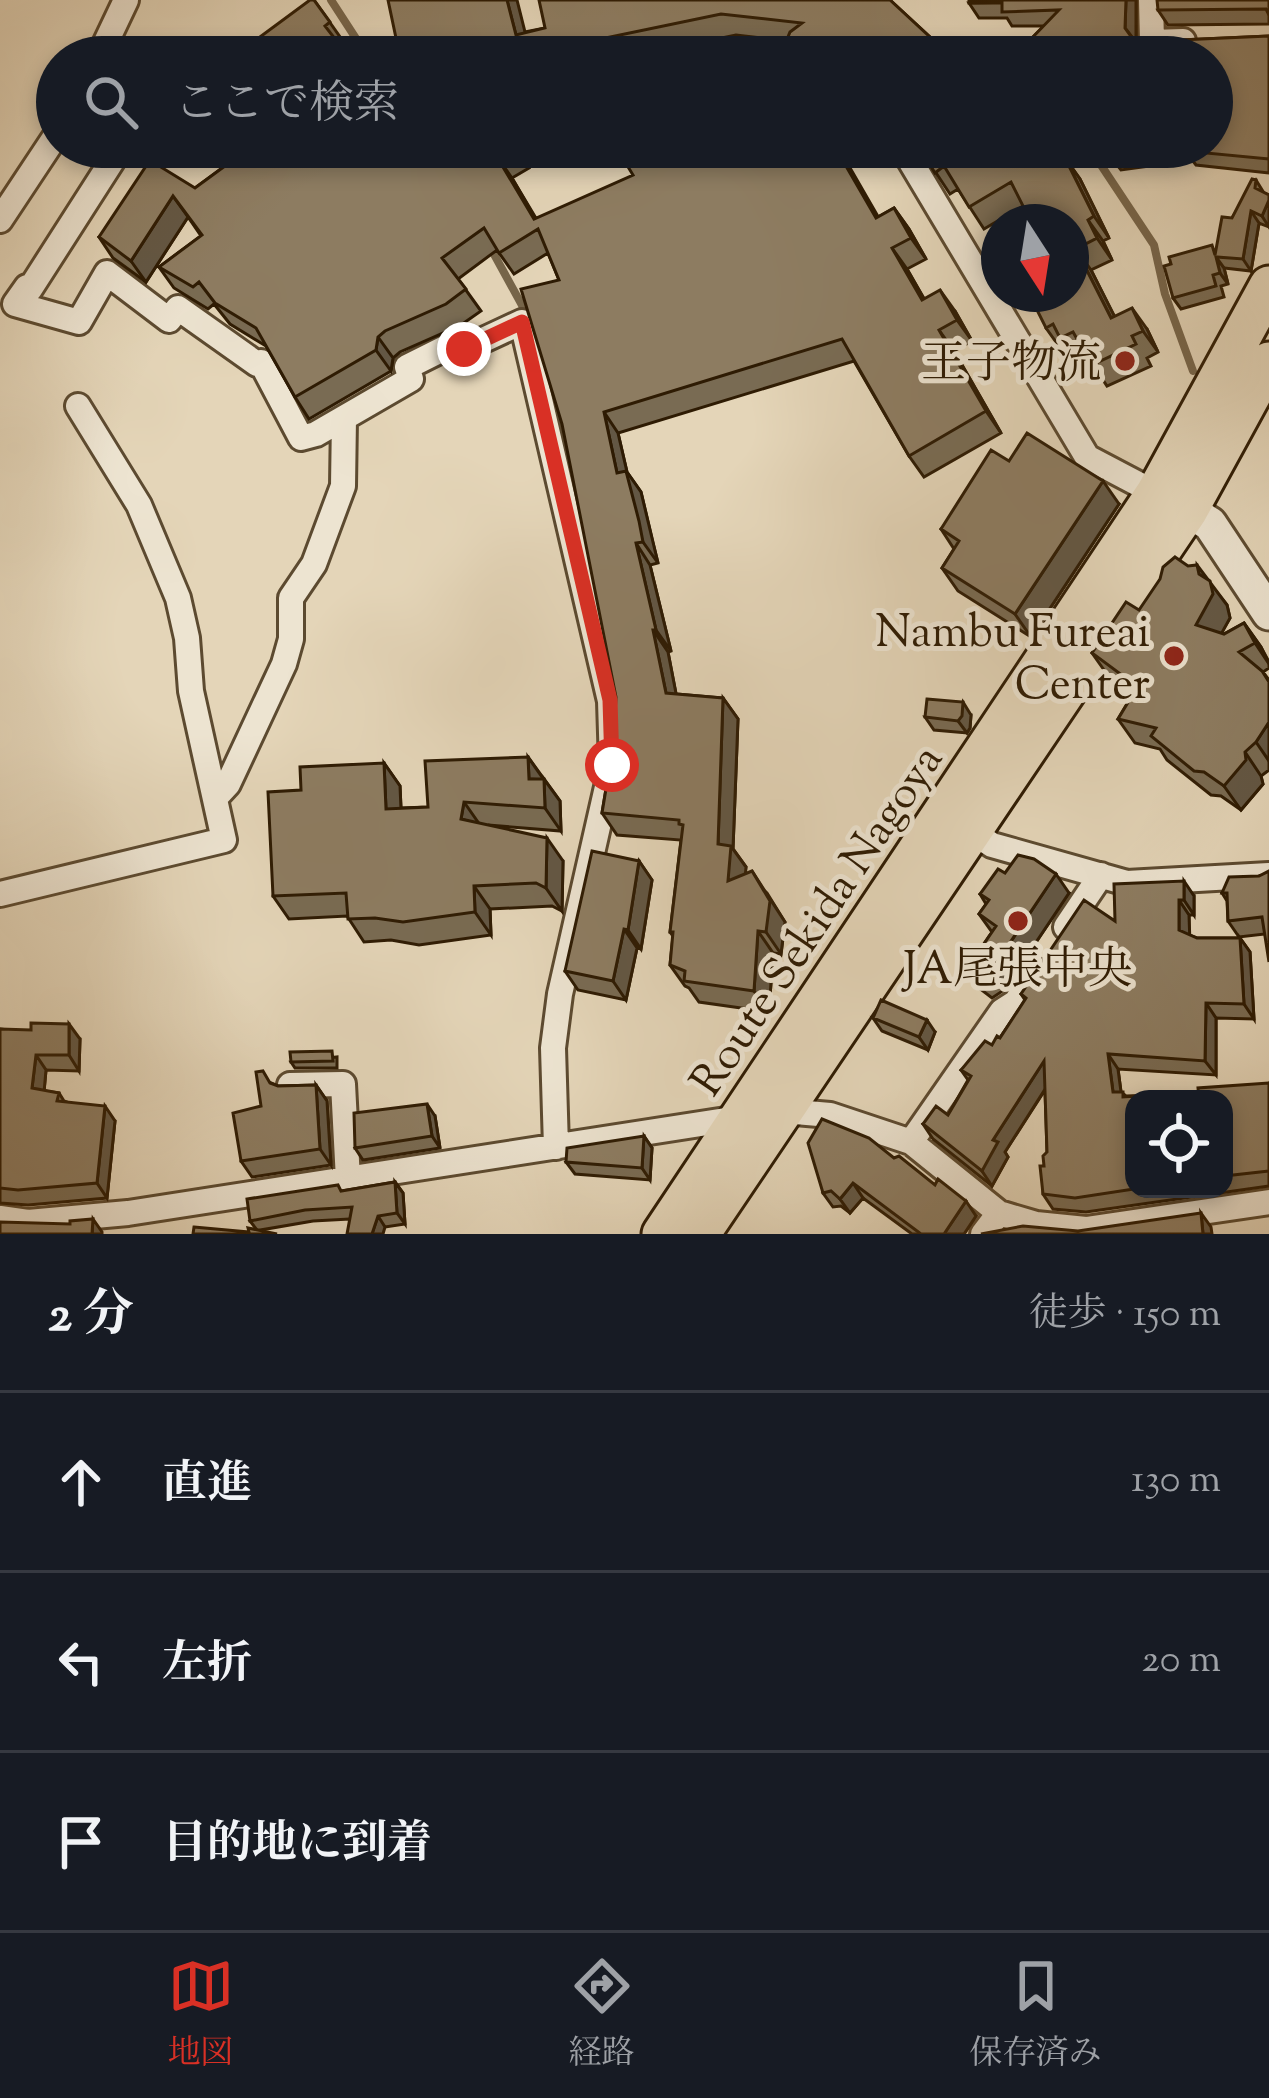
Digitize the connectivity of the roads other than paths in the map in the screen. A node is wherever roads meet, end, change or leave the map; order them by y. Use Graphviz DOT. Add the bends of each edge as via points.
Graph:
graph roads {
  1 [pos="126,0"];
  2 [pos="1151,0"];
  3 [pos="109,36"];
  4 [pos="1152,36"];
  5 [pos="36,166"];
  6 [pos="108,168"];
  7 [pos="915,168"];
  8 [pos="0,220"];
  9 [pos="1269,286"];
  10 [pos="1269,362"];
  11 [pos="78,406"];
  12 [pos="344,418"];
  13 [pos="1172,501"];
  14 [pos="1259,575"];
  15 [pos="1269,613"];
  16 [pos="215,798"];
  17 [pos="971,832"];
  18 [pos="1101,875"];
  19 [pos="1269,875"];
  20 [pos="0,894"];
  21 [pos="290,1084"];
  22 [pos="784,1112"];
  23 [pos="739,1119"];
  24 [pos="911,1142"];
  25 [pos="556,1148"];
  26 [pos="348,1180"];
  27 [pos="1269,1202"];
  28 [pos="999,1213"];
  29 [pos="0,1218"];
  30 [pos="662,1234"];
  31 [pos="700,1234"];
  32 [pos="983,1234"];
  1 -- 3 [label="street"];
  2 -- 4 [label="street"];
  5 -- 8 [label="street"];
  6 -- 12 [label="street" via="15,304 79,322 107,272 169,320 178,308 262,362 301,438"];
  7 -- 13 [label="street" via="1087,457"];
  9 -- 13 [label="main road, Route Sekida Nagoya"];
  10 -- 13 [label="main road, Route Sekida Nagoya"];
  11 -- 16 [label="street" via="139,505 178,598"];
  12 -- 16 [label="street" via="343,486 314,564 291,598 284,664"];
  12 -- 25 [label="street" via="410,379 407,368 522,322 613,738 560,994"];
  13 -- 14 [label="street" via="1210,524"];
  13 -- 17 [label="main road, Route Sekida Nagoya"];
  13 -- 23 [label="main road, Route Sekida Nagoya"];
  14 -- 15 [label="street"];
  16 -- 20 [label="street" via="224,840"];
  17 -- 18 [label="street"];
  17 -- 22 [label="main road, Route Sekida Nagoya"];
  18 -- 19 [label="street" via="1126,883"];
  18 -- 24 [label="street"];
  21 -- 26 [label="street" via="343,1084"];
  22 -- 23 [label="street"];
  22 -- 24 [label="street" via="830,1115"];
  22 -- 31 [label="main road, Route Sekida Nagoya"];
  23 -- 25 [label="street"];
  23 -- 30 [label="main road, Route Sekida Nagoya"];
  24 -- 28 [label="street"];
  25 -- 26 [label="street"];
  26 -- 29 [label="street" via="128,1213"];
  27 -- 28 [label="street" via="1086,1229"];
  28 -- 32 [label="street"];
}
